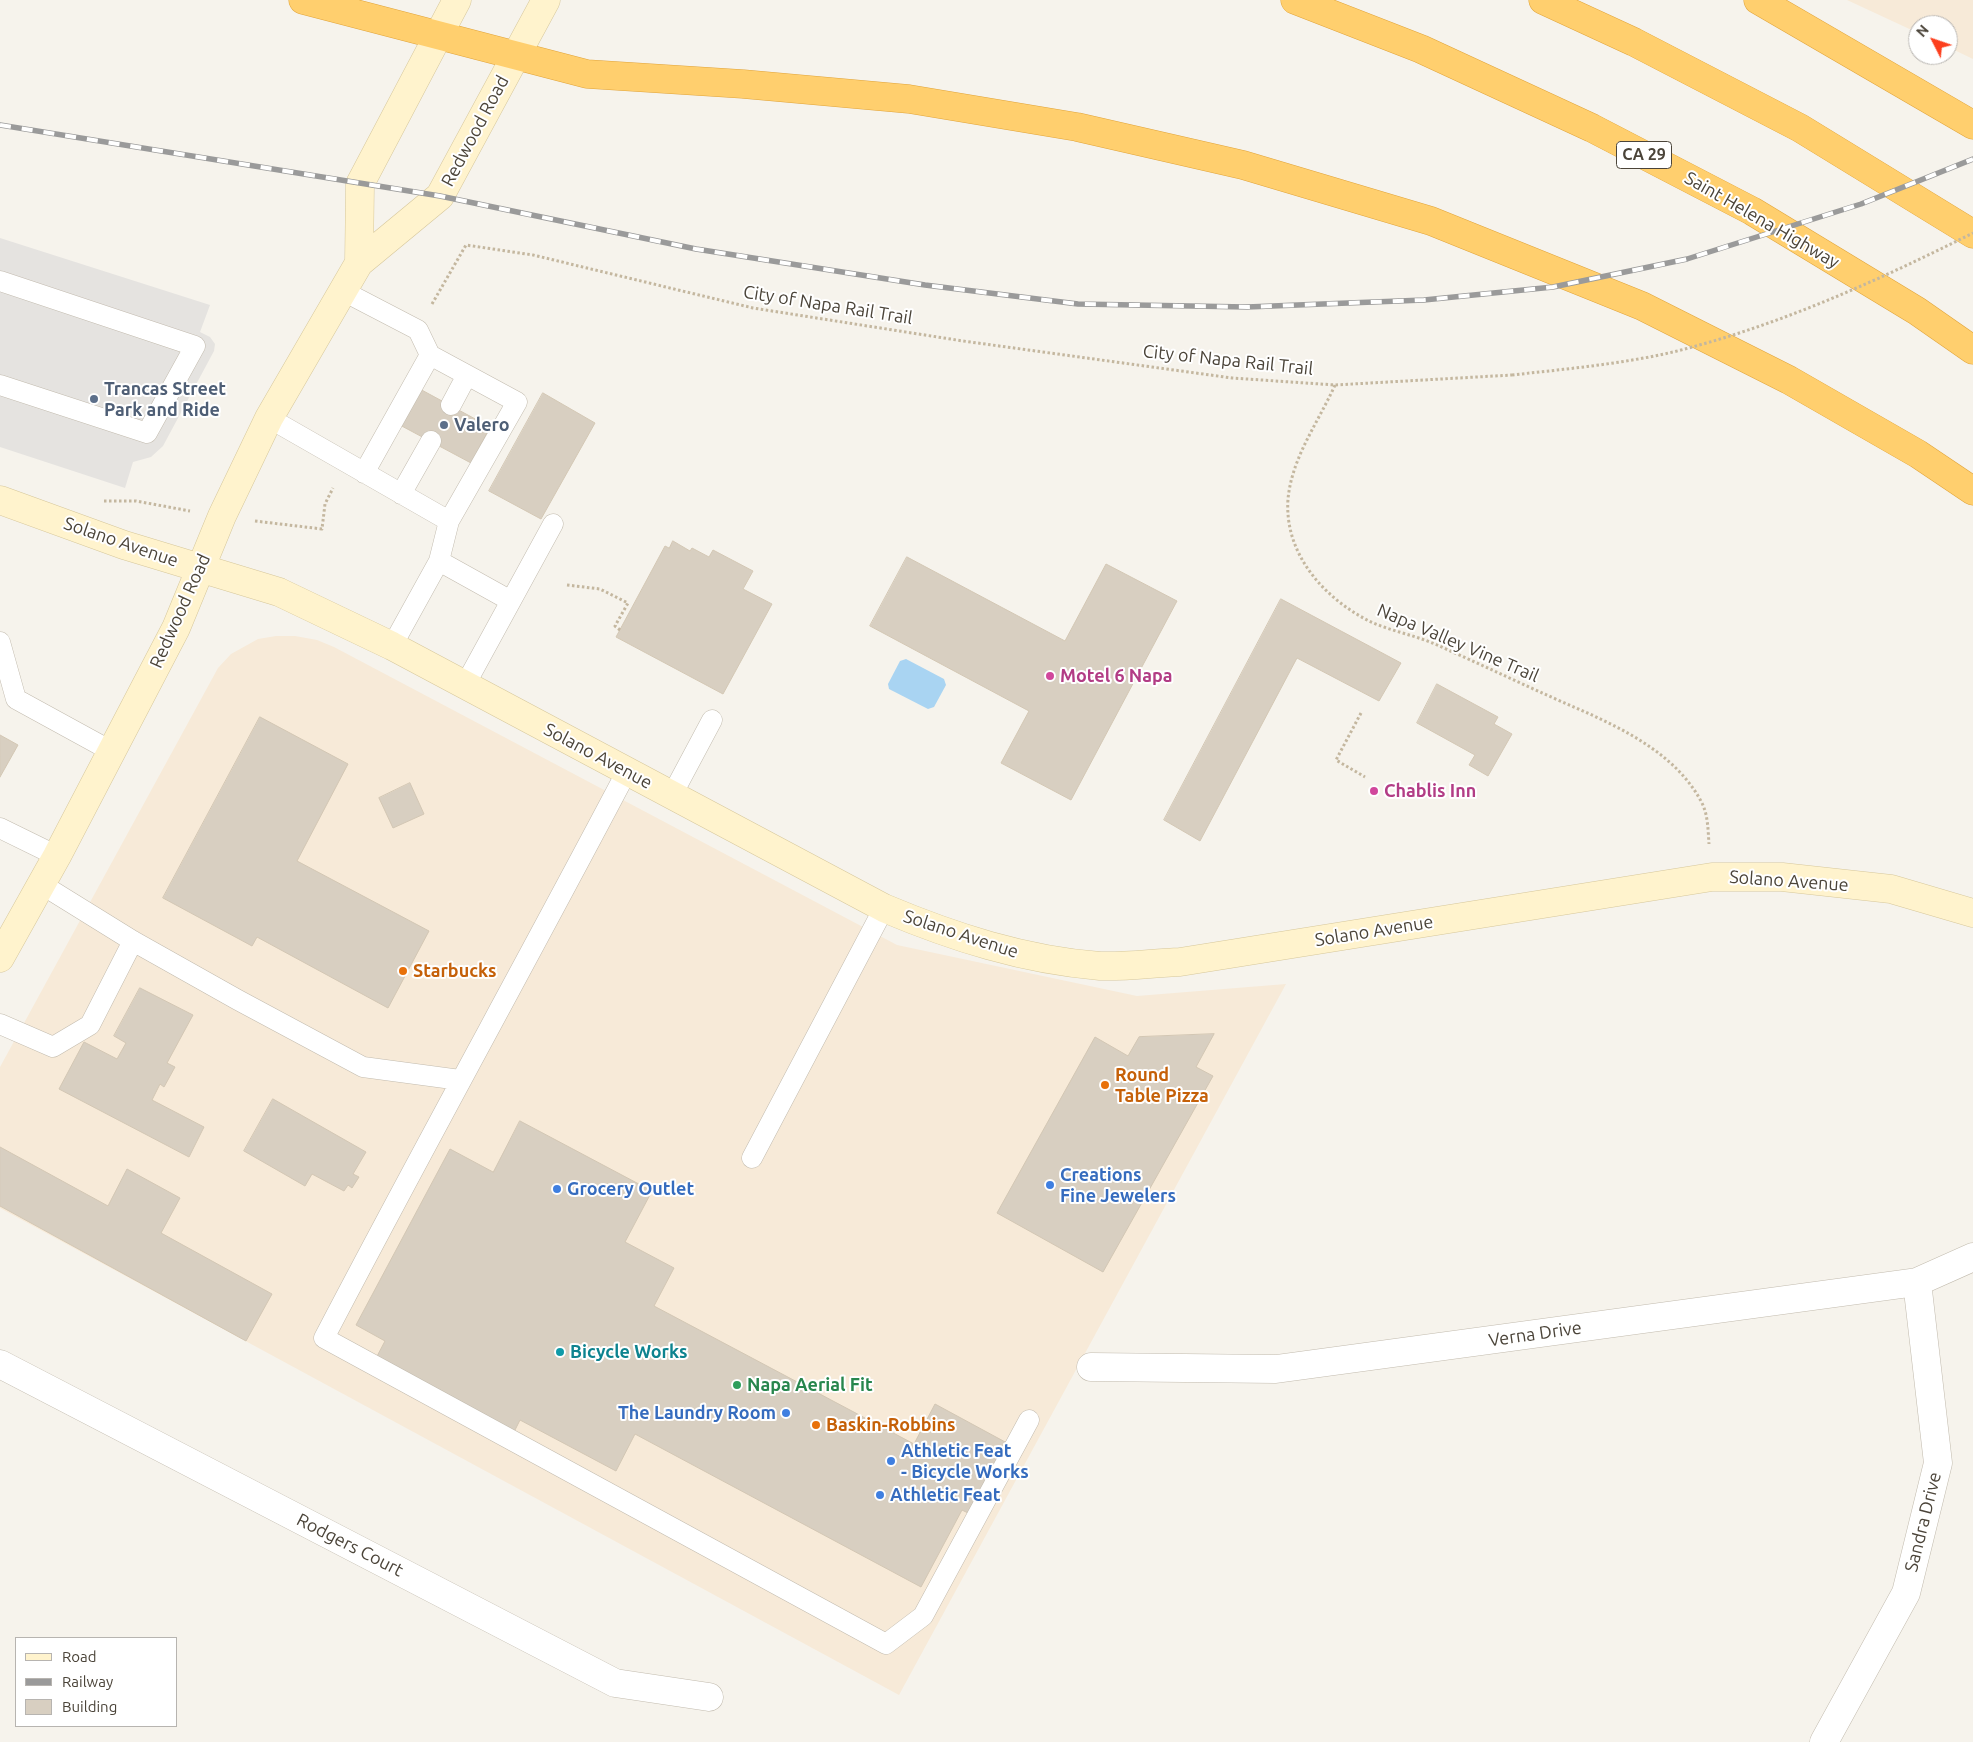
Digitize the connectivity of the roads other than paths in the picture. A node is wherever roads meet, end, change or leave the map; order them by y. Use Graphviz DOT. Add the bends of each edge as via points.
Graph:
graph roads {
  1 [pos="303,0"];
  2 [pos="457,0"];
  3 [pos="546,0"];
  4 [pos="1294,0"];
  5 [pos="1543,0"];
  6 [pos="1758,0"];
  7 [pos="437,36"];
  8 [pos="516,54"];
  9 [pos="1973,125"];
  10 [pos="1973,233"];
  11 [pos="359,263"];
  12 [pos="0,281"];
  13 [pos="344,291"];
  14 [pos="1973,350"];
  15 [pos="430,355"];
  16 [pos="467,375"];
  17 [pos="0,384"];
  18 [pos="451,405"];
  19 [pos="269,418"];
  20 [pos="431,441"];
  21 [pos="364,472"];
  22 [pos="1973,491"];
  23 [pos="402,494"];
  24 [pos="1,506"];
  25 [pos="449,521"];
  26 [pos="553,524"];
  27 [pos="439,561"];
  28 [pos="200,569"];
  29 [pos="511,601"];
  30 [pos="0,642"];
  31 [pos="392,646"];
  32 [pos="465,685"];
  33 [pos="712,720"];
  34 [pos="111,751"];
  35 [pos="627,771"];
  36 [pos="672,795"];
  37 [pos="0,828"];
  38 [pos="57,856"];
  39 [pos="41,884"];
  40 [pos="884,908"];
  41 [pos="1973,913"];
  42 [pos="133,941"];
  43 [pos="0,958"];
  44 [pos="0,1024"];
  45 [pos="460,1080"];
  46 [pos="752,1158"];
  47 [pos="1973,1257"];
  48 [pos="1917,1282"];
  49 [pos="0,1364"];
  50 [pos="1091,1367"];
  51 [pos="1029,1420"];
  52 [pos="708,1697"];
  53 [pos="1824,1742"];
  1 -- 7 [label="highway"];
  2 -- 7 [label="street, Redwood Road"];
  3 -- 8 [label="street, Redwood Road"];
  4 -- 14 [label="highway, Saint Helena Highway / CA 29" via="1421,49 1609,136 1752,211 1917,311"];
  5 -- 10 [label="highway" via="1634,42 1800,128"];
  6 -- 9 [label="highway"];
  7 -- 8 [label="highway"];
  7 -- 11 [label="street, Redwood Road" via="360,184"];
  8 -- 11 [label="street, Redwood Road" via="440,196"];
  8 -- 22 [label="highway" via="587,74 743,84 909,100 1077,127 1243,166 1431,221 1642,306 1789,380 1918,454"];
  11 -- 13 [label="street, Redwood Road"];
  12 -- 17 [label="lane" via="195,346 147,433"];
  13 -- 15 [label="lane" via="418,330"];
  13 -- 19 [label="street, Redwood Road"];
  15 -- 16 [label="lane"];
  15 -- 21 [label="lane"];
  16 -- 18 [label="lane"];
  16 -- 25 [label="lane" via="518,402"];
  19 -- 21 [label="lane"];
  19 -- 28 [label="street, Redwood Road"];
  20 -- 23 [label="lane"];
  21 -- 23 [label="lane"];
  23 -- 25 [label="lane"];
  24 -- 28 [label="street, Solano Avenue"];
  25 -- 27 [label="lane"];
  26 -- 29 [label="lane"];
  27 -- 29 [label="lane"];
  27 -- 31 [label="lane"];
  28 -- 31 [label="street, Solano Avenue" via="279,592"];
  28 -- 34 [label="street, Redwood Road" via="176,628"];
  29 -- 32 [label="lane"];
  30 -- 34 [label="lane" via="16,700"];
  31 -- 32 [label="street, Solano Avenue"];
  32 -- 35 [label="street, Solano Avenue"];
  33 -- 36 [label="lane"];
  34 -- 38 [label="street, Redwood Road"];
  35 -- 36 [label="street, Solano Avenue"];
  35 -- 45 [label="lane"];
  36 -- 40 [label="street, Solano Avenue"];
  37 -- 38 [label="lane"];
  38 -- 39 [label="street, Redwood Road"];
  39 -- 42 [label="lane"];
  39 -- 43 [label="street, Redwood Road"];
  40 -- 41 [label="street, Solano Avenue" via="938,931 1020,955 1100,966 1180,962 1712,877 1782,877 1891,889"];
  40 -- 46 [label="lane"];
  42 -- 44 [label="lane" via="90,1025 53,1047"];
  42 -- 45 [label="lane" via="363,1067"];
  45 -- 51 [label="lane" via="324,1338 886,1644 923,1616"];
  47 -- 48 [label="street, Verna Drive"];
  48 -- 50 [label="street, Verna Drive" via="1276,1369"];
  48 -- 53 [label="street, Sandra Drive" via="1938,1463 1906,1593"];
  49 -- 52 [label="street, Rodgers Court" via="615,1682"];
}
